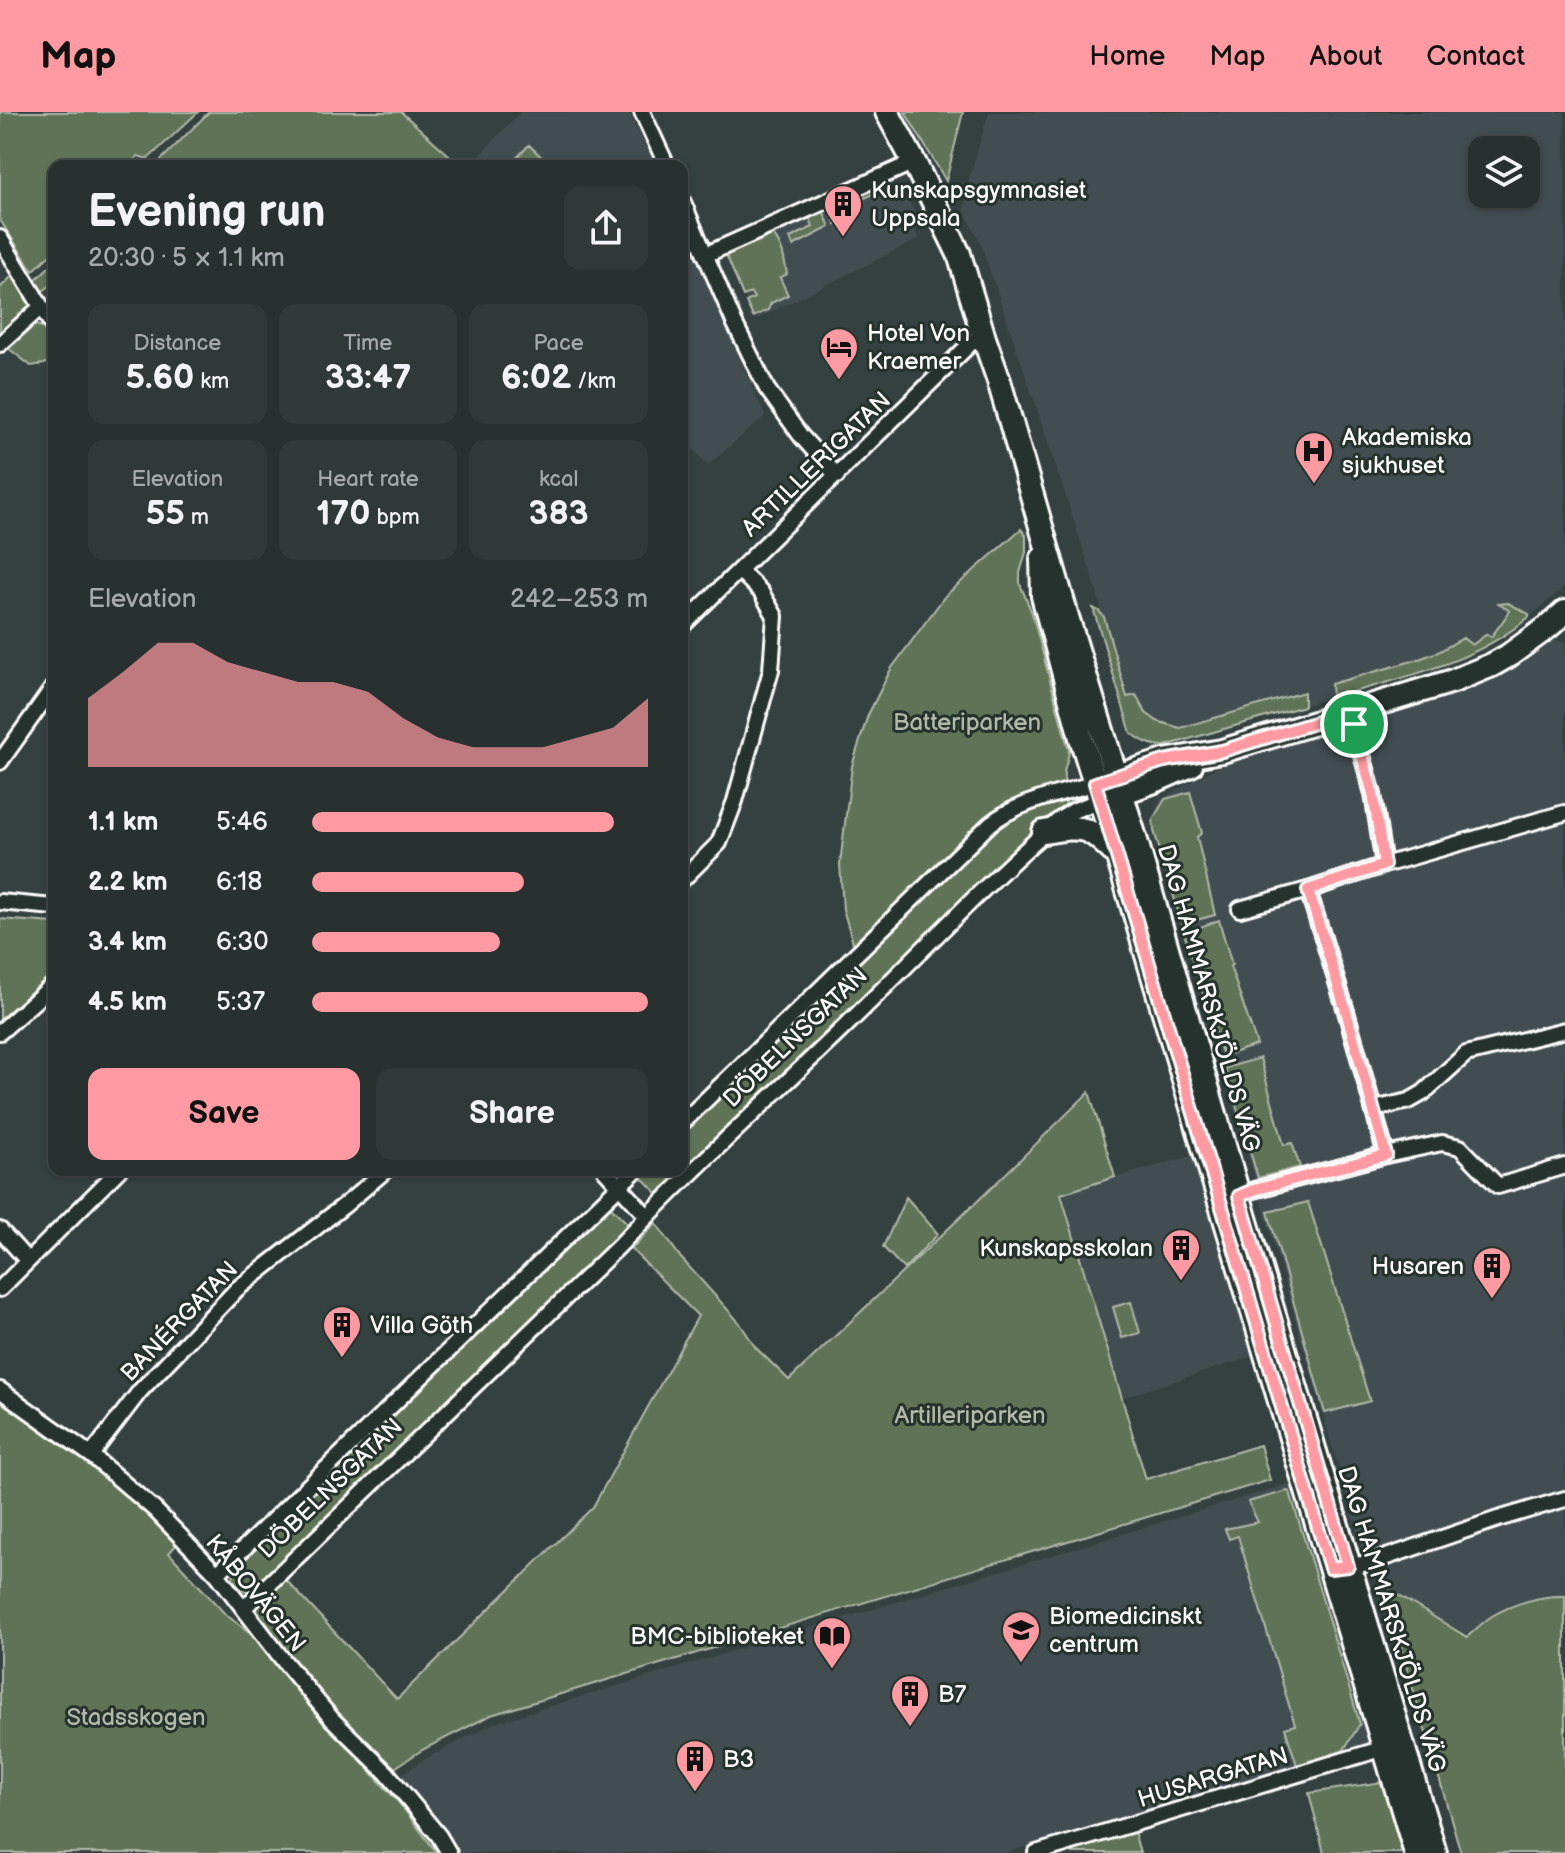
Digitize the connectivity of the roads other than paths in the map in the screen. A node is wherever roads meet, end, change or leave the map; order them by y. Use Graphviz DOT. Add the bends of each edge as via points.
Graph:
graph roads {
  1 [pos="642,112"];
  2 [pos="887,112"];
  3 [pos="664,160"];
  4 [pos="914,162"];
  5 [pos="688,214"];
  6 [pos="0,238"];
  7 [pos="705,255"];
  8 [pos="41,307"];
  9 [pos="48,318"];
  10 [pos="984,338"];
  11 [pos="0,344"];
  12 [pos="837,476"];
  13 [pos="739,570"];
  14 [pos="1565,612"];
  15 [pos="688,620"];
  16 [pos="48,694"];
  17 [pos="1350,712"];
  18 [pos="0,762"];
  19 [pos="1108,788"];
  20 [pos="1564,813"];
  21 [pos="1044,832"];
  22 [pos="1118,857"];
  23 [pos="1384,865"];
  24 [pos="688,874"];
  25 [pos="1308,890"];
  26 [pos="0,902"];
  27 [pos="48,906"];
  28 [pos="1240,909"];
  29 [pos="48,989"];
  30 [pos="1565,1030"];
  31 [pos="0,1032"];
  32 [pos="1374,1109"];
  33 [pos="688,1117"];
  34 [pos="1386,1155"];
  35 [pos="1565,1166"];
  36 [pos="113,1176"];
  37 [pos="379,1176"];
  38 [pos="611,1176"];
  39 [pos="630,1176"];
  40 [pos="620,1186"];
  41 [pos="1229,1199"];
  42 [pos="647,1216"];
  43 [pos="0,1230"];
  44 [pos="27,1260"];
  45 [pos="0,1289"];
  46 [pos="0,1390"];
  47 [pos="91,1455"];
  48 [pos="1565,1499"];
  49 [pos="1339,1567"];
  50 [pos="217,1574"];
  51 [pos="244,1608"];
  52 [pos="1394,1745"];
  53 [pos="449,1853"];
  54 [pos="1036,1853"];
  55 [pos="1416,1853"];
  56 [pos="1435,1853"];
  1 -- 3 [label="street"];
  2 -- 4 [label="main road, DAG HAMMARSKJÖLDS VÄG"];
  4 -- 7 [label="street"];
  4 -- 10 [label="main road, DAG HAMMARSKJÖLDS VÄG" via="959,254"];
  5 -- 7 [label="street"];
  6 -- 8 [label="street"];
  7 -- 12 [label="street" via="767,389"];
  8 -- 9 [label="street"];
  8 -- 11 [label="street"];
  10 -- 12 [label="street, ARTILLERIGATAN" via="972,342"];
  10 -- 19 [label="main road, DAG HAMMARSKJÖLDS VÄG" via="1041,526"];
  12 -- 13 [label="street, ARTILLERIGATAN"];
  13 -- 15 [label="street, ARTILLERIGATAN"];
  13 -- 24 [label="street" via="775,616 771,670 719,843"];
  14 -- 17 [label="main road" via="1492,665"];
  16 -- 18 [label="street"];
  17 -- 19 [label="main road" via="1222,751 1164,761"];
  17 -- 23 [label="street" via="1373,794"];
  19 -- 21 [label="street, DÖBELNSGATAN"];
  19 -- 22 [label="main road, DAG HAMMARSKJÖLDS VÄG"];
  19 -- 33 [label="street, DÖBELNSGATAN" via="1002,814"];
  19 -- 41 [label="main road, DAG HAMMARSKJÖLDS VÄG"];
  20 -- 23 [label="street"];
  21 -- 22 [label="main road" via="1082,828"];
  21 -- 42 [label="street, DÖBELNSGATAN"];
  22 -- 41 [label="main road, DAG HAMMARSKJÖLDS VÄG"];
  23 -- 25 [label="street"];
  25 -- 28 [label="street"];
  25 -- 32 [label="street"];
  26 -- 27 [label="street"];
  29 -- 31 [label="street"];
  30 -- 32 [label="street" via="1466,1054 1423,1093"];
  32 -- 34 [label="street"];
  34 -- 35 [label="street" via="1442,1143 1460,1147 1498,1186"];
  34 -- 41 [label="street"];
  36 -- 44 [label="street"];
  37 -- 47 [label="street, BANÉRGATAN" via="237,1289 140,1391"];
  38 -- 40 [label="street"];
  39 -- 40 [label="street, DÖBELNSGATAN"];
  40 -- 42 [label="street"];
  40 -- 50 [label="street, DÖBELNSGATAN"];
  41 -- 49 [label="main road, DAG HAMMARSKJÖLDS VÄG"];
  42 -- 51 [label="street, DÖBELNSGATAN"];
  43 -- 44 [label="street"];
  44 -- 45 [label="street"];
  46 -- 47 [label="street, KÅBOVÄGEN"];
  47 -- 50 [label="street, KÅBOVÄGEN"];
  48 -- 49 [label="street" via="1369,1563"];
  49 -- 52 [label="main road, DAG HAMMARSKJÖLDS VÄG"];
  50 -- 51 [label="street, KÅBOVÄGEN"];
  51 -- 53 [label="street, KÅBOVÄGEN" via="324,1710 387,1773"];
  52 -- 54 [label="street, HUSARGATAN"];
  52 -- 55 [label="main road, DAG HAMMARSKJÖLDS VÄG"];
  52 -- 56 [label="main road, DAG HAMMARSKJÖLDS VÄG"];
}
